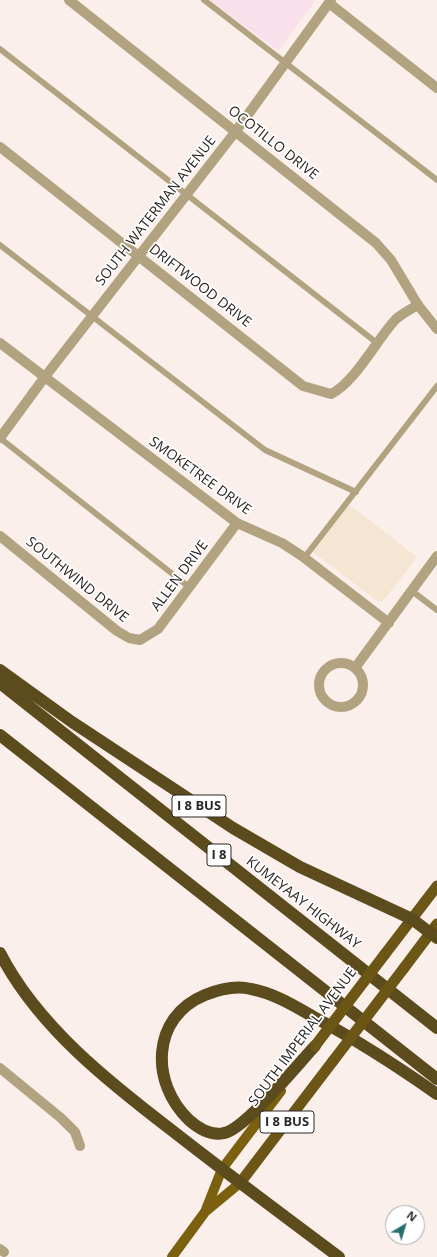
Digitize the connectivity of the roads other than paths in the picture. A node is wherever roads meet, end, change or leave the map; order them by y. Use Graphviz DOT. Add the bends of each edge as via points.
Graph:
graph roads {
  1 [pos="69,0"];
  2 [pos="204,0"];
  3 [pos="330,2"];
  4 [pos="0,49"];
  5 [pos="284,63"];
  6 [pos="437,88"];
  7 [pos="236,131"];
  8 [pos="0,147"];
  9 [pos="437,180"];
  10 [pos="187,194"];
  11 [pos="0,245"];
  12 [pos="139,256"];
  13 [pos="418,305"];
  14 [pos="92,317"];
  15 [pos="437,329"];
  16 [pos="0,343"];
  17 [pos="377,343"];
  18 [pos="44,378"];
  19 [pos="437,386"];
  20 [pos="0,438"];
  21 [pos="356,492"];
  22 [pos="237,523"];
  23 [pos="0,536"];
  24 [pos="437,556"];
  25 [pos="304,558"];
  26 [pos="189,587"];
  27 [pos="412,591"];
  28 [pos="437,610"];
  29 [pos="389,623"];
  30 [pos="140,640"];
  31 [pos="354,668"];
  32 [pos="0,670"];
  33 [pos="0,683"];
  34 [pos="0,735"];
  35 [pos="437,886"];
  36 [pos="412,919"];
  37 [pos="435,931"];
  38 [pos="0,953"];
  39 [pos="437,1028"];
  40 [pos="315,1046"];
  41 [pos="0,1068"];
  42 [pos="437,1079"];
  43 [pos="437,1094"];
  44 [pos="80,1146"];
  45 [pos="222,1169"];
  46 [pos="240,1183"];
  47 [pos="204,1212"];
  48 [pos="172,1257"];
  49 [pos="339,1257"];
  1 -- 7 [label="street, OCOTILLO DRIVE"];
  2 -- 5 [label="lane"];
  3 -- 5 [label="street, SOUTH WATERMAN AVENUE"];
  3 -- 6 [label="street"];
  4 -- 10 [label="lane"];
  5 -- 7 [label="street, SOUTH WATERMAN AVENUE"];
  5 -- 9 [label="lane"];
  7 -- 10 [label="street, SOUTH WATERMAN AVENUE"];
  7 -- 13 [label="street, OCOTILLO DRIVE" via="376,242 391,260"];
  8 -- 12 [label="street, DRIFTWOOD DRIVE"];
  10 -- 12 [label="street, SOUTH WATERMAN AVENUE"];
  10 -- 17 [label="lane"];
  11 -- 14 [label="lane"];
  12 -- 14 [label="street, SOUTH WATERMAN AVENUE"];
  12 -- 17 [label="street, DRIFTWOOD DRIVE" via="303,386 330,394 338,390"];
  13 -- 15 [label="street, OCOTILLO DRIVE"];
  13 -- 17 [label="street" via="396,319"];
  14 -- 18 [label="street, SOUTH WATERMAN AVENUE"];
  14 -- 21 [label="lane" via="265,450"];
  16 -- 18 [label="street, SMOKETREE DRIVE"];
  18 -- 20 [label="street, SOUTH WATERMAN AVENUE"];
  18 -- 22 [label="street, SMOKETREE DRIVE"];
  19 -- 21 [label="lane"];
  20 -- 26 [label="lane"];
  21 -- 25 [label="lane"];
  22 -- 25 [label="street, SMOKETREE DRIVE" via="282,543"];
  22 -- 26 [label="street, ALLEN DRIVE"];
  23 -- 30 [label="street, SOUTHWIND DRIVE" via="117,631 129,638"];
  24 -- 27 [label="street"];
  25 -- 29 [label="street, SMOKETREE DRIVE"];
  26 -- 30 [label="street, ALLEN DRIVE" via="158,629"];
  27 -- 28 [label="lane"];
  27 -- 29 [label="street"];
  29 -- 31 [label="street"];
  31 -- 31 [label="street" via="337,664 326,669 319,682 319,689 327,703 348,707 360,698 363,680"];
  32 -- 36 [label="highway, I 8 BUS" via="72,722 253,841 300,868"];
  33 -- 39 [label="highway, KUMEYAAY HIGHWAY / I 8"];
  34 -- 42 [label="highway"];
  35 -- 36 [label="highway, SOUTH IMPERIAL AVENUE"];
  36 -- 37 [label="highway"];
  36 -- 40 [label="highway, SOUTH IMPERIAL AVENUE, bridge"];
  37 -- 46 [label="highway, SOUTH IMPERIAL AVENUE / I 8 BUS, bridge"];
  38 -- 45 [label="highway" via="20,985 50,1023 78,1052 113,1085"];
  40 -- 43 [label="highway" via="257,1109 229,1132 212,1133 194,1124 176,1105 165,1083 162,1070 165,1035 176,1016 202,996 223,989 242,987 274,996 341,1032"];
  40 -- 45 [label="main road, SOUTH IMPERIAL AVENUE"];
  41 -- 44 [label="street" via="61,1118 75,1132"];
  45 -- 46 [label="highway"];
  45 -- 47 [label="main road, SOUTH IMPERIAL AVENUE"];
  46 -- 47 [label="main road, SOUTH IMPERIAL AVENUE"];
  46 -- 49 [label="highway"];
  47 -- 48 [label="main road, SOUTH IMPERIAL AVENUE"];
}
